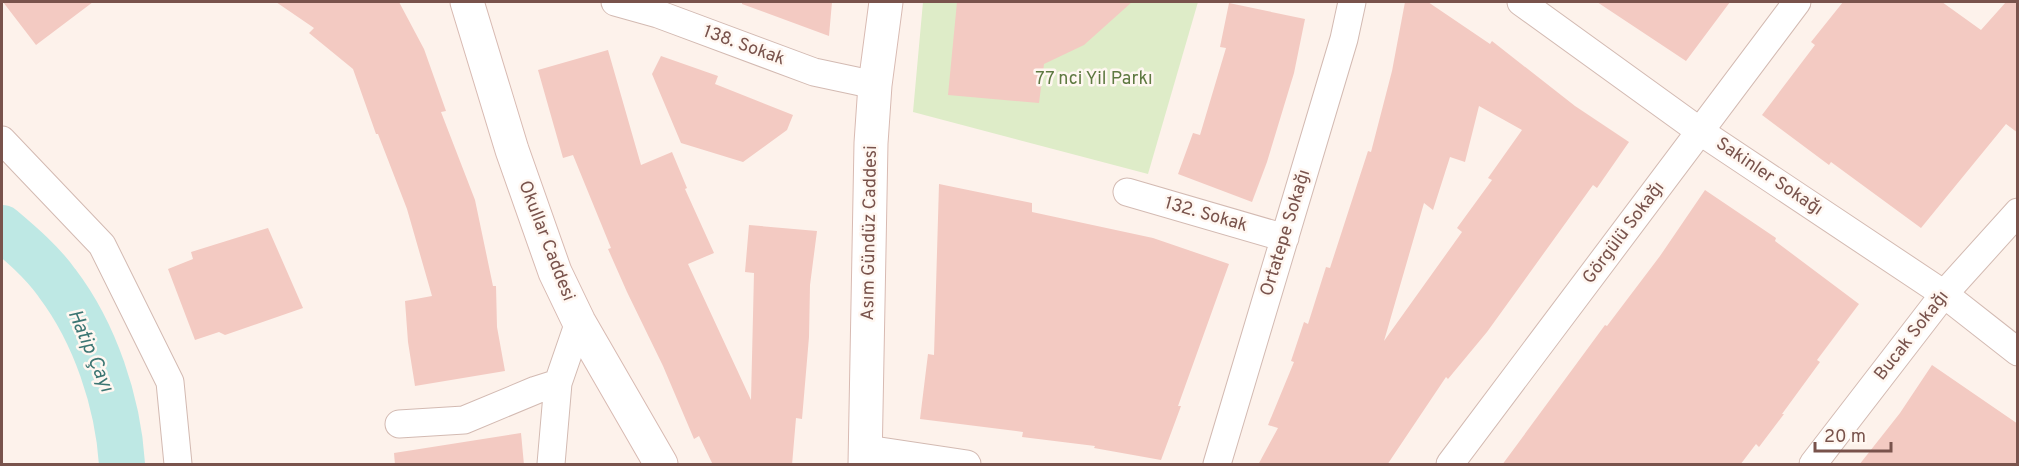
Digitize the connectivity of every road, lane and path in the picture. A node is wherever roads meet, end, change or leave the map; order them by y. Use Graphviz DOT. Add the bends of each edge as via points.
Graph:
graph roads {
  1 [pos="467,2"];
  2 [pos="615,2"];
  3 [pos="886,2"];
  4 [pos="1352,2"];
  5 [pos="1797,2"];
  6 [pos="1528,3"];
  7 [pos="658,8"];
  8 [pos="875,85"];
  9 [pos="1701,132"];
  10 [pos="2,140"];
  11 [pos="1127,192"];
  12 [pos="2018,212"];
  13 [pos="1285,238"];
  14 [pos="1944,294"];
  15 [pos="579,322"];
  16 [pos="2018,352"];
  17 [pos="558,383"];
  18 [pos="399,424"];
  19 [pos="866,457"];
  20 [pos="178,465"];
  21 [pos="550,465"];
  22 [pos="662,465"];
  23 [pos="967,465"];
  24 [pos="1217,465"];
  25 [pos="1450,465"];
  26 [pos="1813,465"];
  1 -- 15 [label="street, Okullar Caddesi" via="512,150 555,272"];
  2 -- 7 [label="street, 138. Sokak"];
  3 -- 8 [label="street, Asım Gündüz Caddesi"];
  4 -- 13 [label="street, Ortatepe Sokağı"];
  5 -- 9 [label="street, Görgülü Sokağı"];
  6 -- 9 [label="street, Sakinler Sokağı"];
  7 -- 8 [label="street, 138. Sokak" via="814,72"];
  8 -- 19 [label="street, Asım Gündüz Caddesi"];
  9 -- 14 [label="street, Sakinler Sokağı"];
  9 -- 25 [label="street, Görgülü Sokağı"];
  10 -- 20 [label="street" via="102,245 170,382"];
  11 -- 13 [label="street, 132. Sokak"];
  12 -- 14 [label="street, Bucak Sokağı"];
  13 -- 24 [label="street, Ortatepe Sokağı"];
  14 -- 16 [label="street, Sakinler Sokağı"];
  14 -- 26 [label="street, Bucak Sokağı"];
  15 -- 17 [label="street"];
  15 -- 22 [label="street, Okullar Caddesi"];
  17 -- 18 [label="street" via="464,420"];
  17 -- 21 [label="street"];
  19 -- 23 [label="street"];
}
